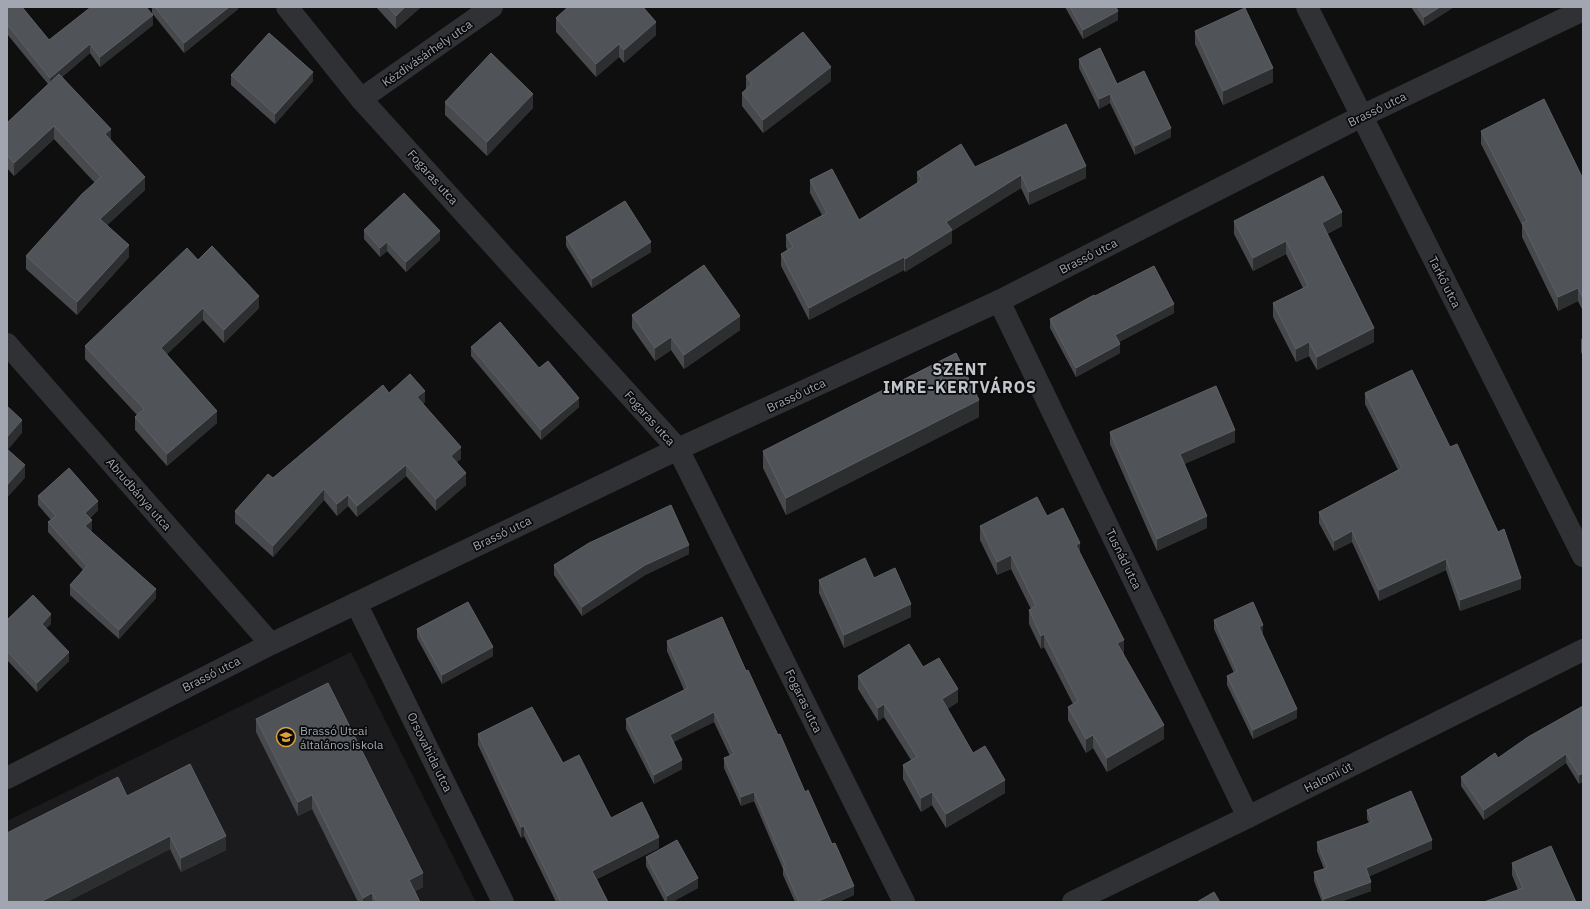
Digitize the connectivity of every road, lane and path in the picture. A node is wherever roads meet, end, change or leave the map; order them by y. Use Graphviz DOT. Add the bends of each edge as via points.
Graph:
graph roads {
  1 [pos="287,7"];
  2 [pos="492,7"];
  3 [pos="1308,7"];
  4 [pos="1583,10"];
  5 [pos="361,99"];
  6 [pos="1362,116"];
  7 [pos="999,301"];
  8 [pos="7,344"];
  9 [pos="678,449"];
  10 [pos="1583,556"];
  11 [pos="356,603"];
  12 [pos="271,644"];
  13 [pos="1583,650"];
  14 [pos="7,778"];
  15 [pos="1248,817"];
  16 [pos="503,902"];
  17 [pos="904,902"];
  18 [pos="1073,902"];
  1 -- 5 [label="street, Fogaras utca"];
  2 -- 5 [label="street, Kézdivásárhely utca"];
  3 -- 6 [label="street, Tarkő utca"];
  4 -- 6 [label="street, Brassó utca"];
  5 -- 9 [label="street, Fogaras utca"];
  6 -- 7 [label="street, Brassó utca"];
  6 -- 10 [label="street, Tarkő utca"];
  7 -- 9 [label="street, Brassó utca"];
  7 -- 15 [label="street, Tusnád utca"];
  8 -- 12 [label="street, Abrudbánya utca"];
  9 -- 11 [label="street, Brassó utca"];
  9 -- 17 [label="street, Fogaras utca"];
  11 -- 12 [label="street, Brassó utca"];
  11 -- 16 [label="street, Orsovahida utca"];
  12 -- 14 [label="street, Brassó utca"];
  13 -- 15 [label="street, Halomi út"];
  15 -- 18 [label="street, Halomi út"];
}
